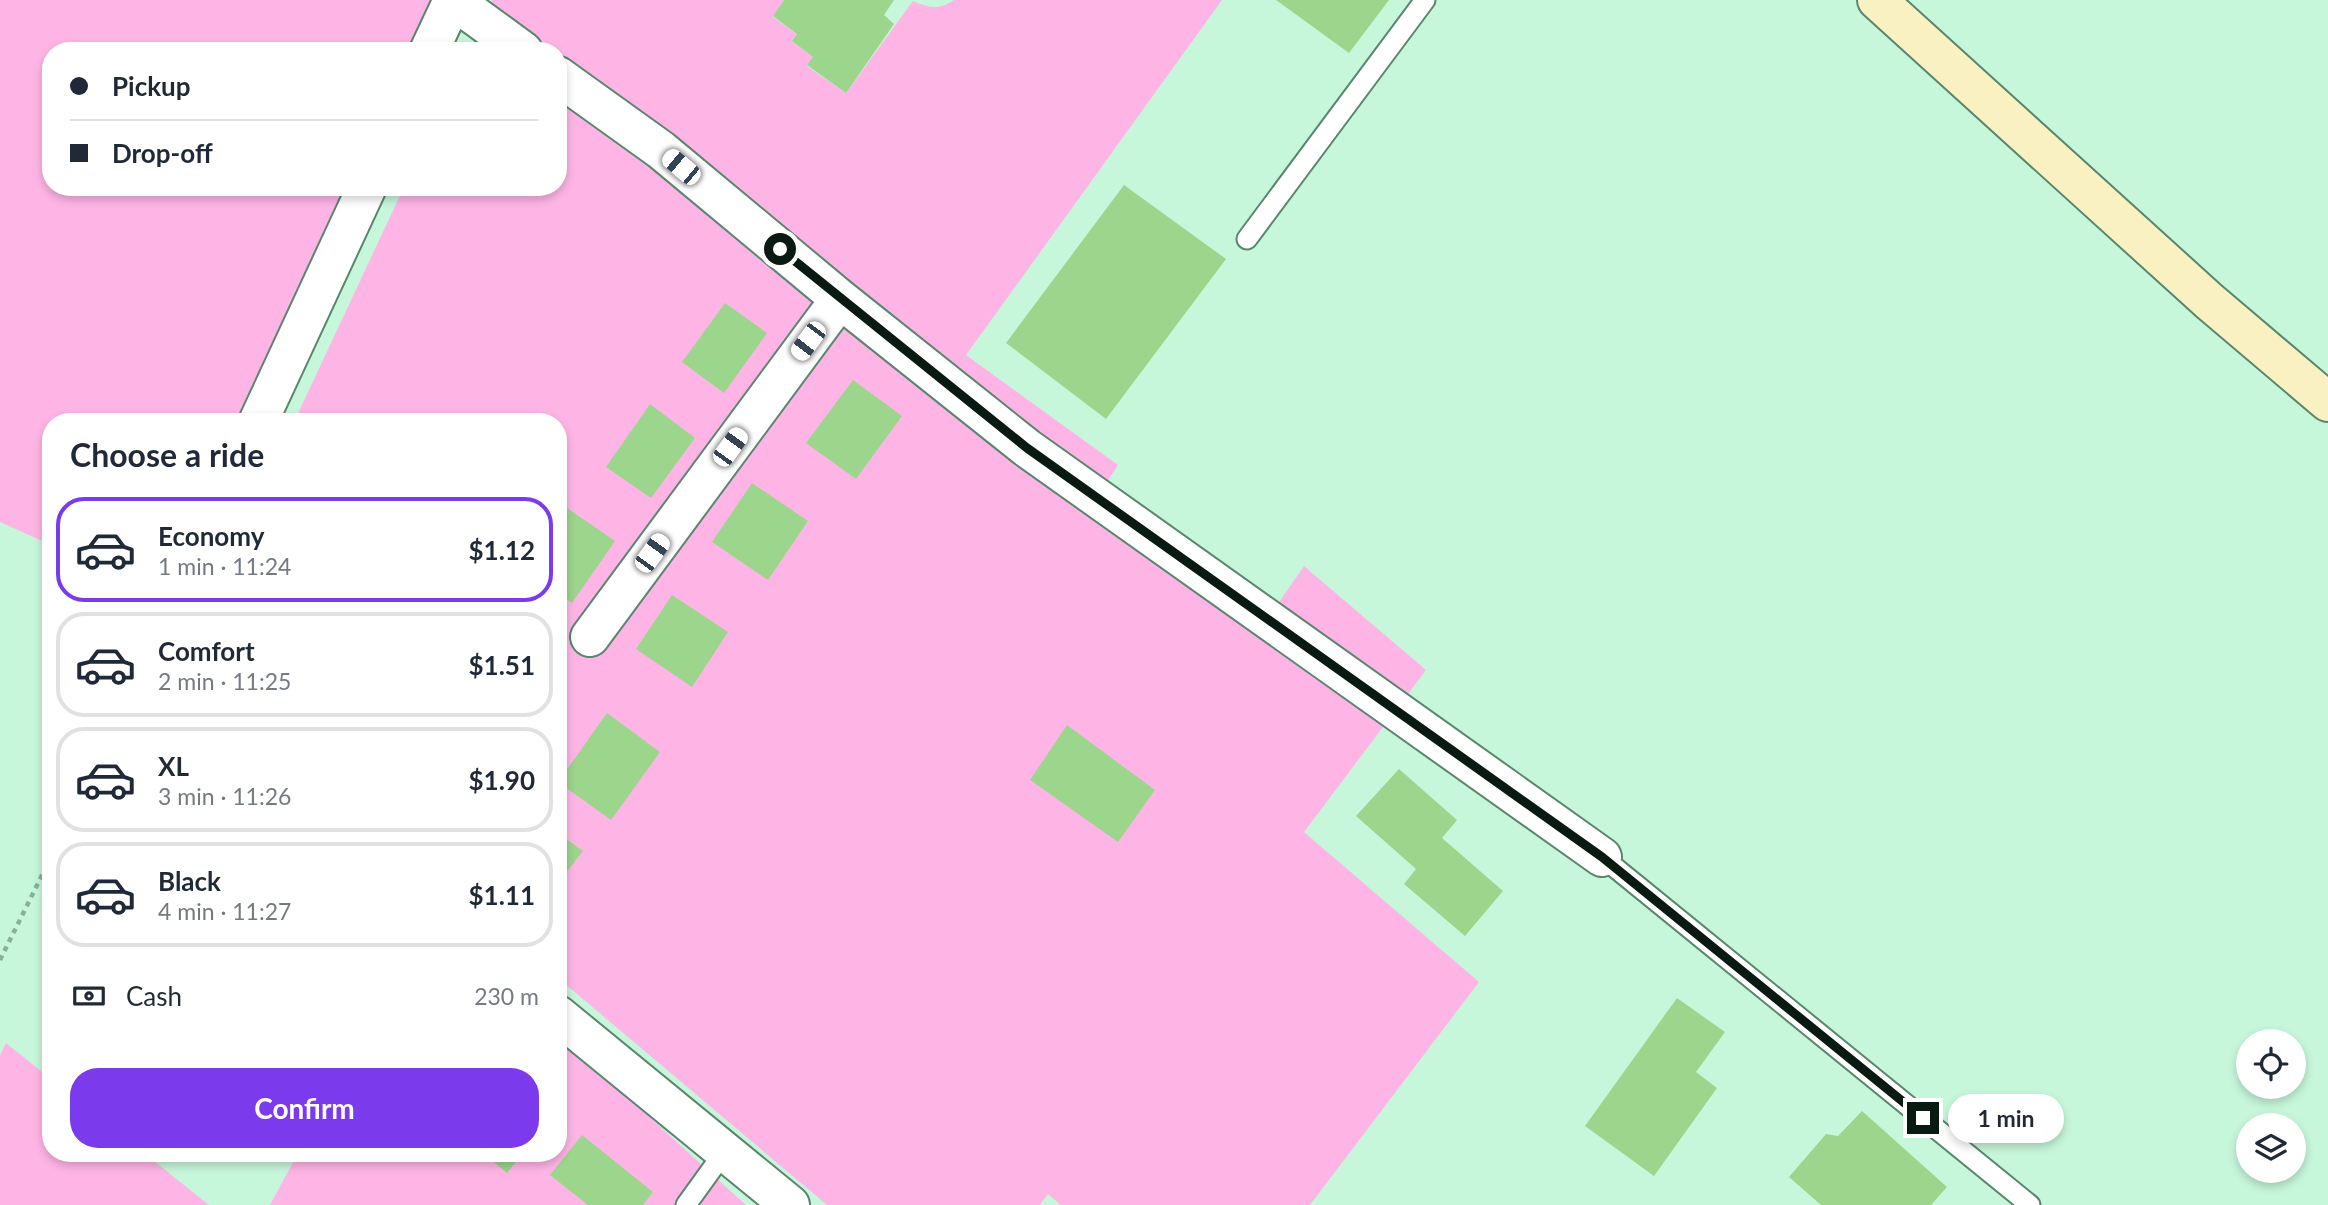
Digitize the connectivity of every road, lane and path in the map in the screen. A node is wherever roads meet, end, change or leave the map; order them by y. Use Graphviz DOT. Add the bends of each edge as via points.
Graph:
graph roads {
  1 [pos="453,0"];
  2 [pos="1424,0"];
  3 [pos="1877,0"];
  4 [pos="433,42"];
  5 [pos="511,42"];
  6 [pos="567,82"];
  7 [pos="362,196"];
  8 [pos="1247,239"];
  9 [pos="840,299"];
  10 [pos="2328,402"];
  11 [pos="262,413"];
  12 [pos="590,638"];
  13 [pos="1602,857"];
  14 [pos="42,875"];
  15 [pos="0,960"];
  16 [pos="567,1022"];
  17 [pos="724,1151"];
  18 [pos="686,1205"];
  19 [pos="790,1205"];
  20 [pos="2030,1205"];
  1 -- 4 [label="street"];
  1 -- 5 [label="street"];
  2 -- 8 [label="lane"];
  3 -- 10 [label="street" via="2208,301"];
  6 -- 9 [label="street" via="661,150"];
  7 -- 11 [label="street"];
  9 -- 12 [label="street"];
  9 -- 13 [label="street" via="1027,448"];
  13 -- 20 [label="lane"];
  14 -- 15 [label="path"];
  16 -- 17 [label="street"];
  17 -- 18 [label="lane"];
  17 -- 19 [label="street"];
}
